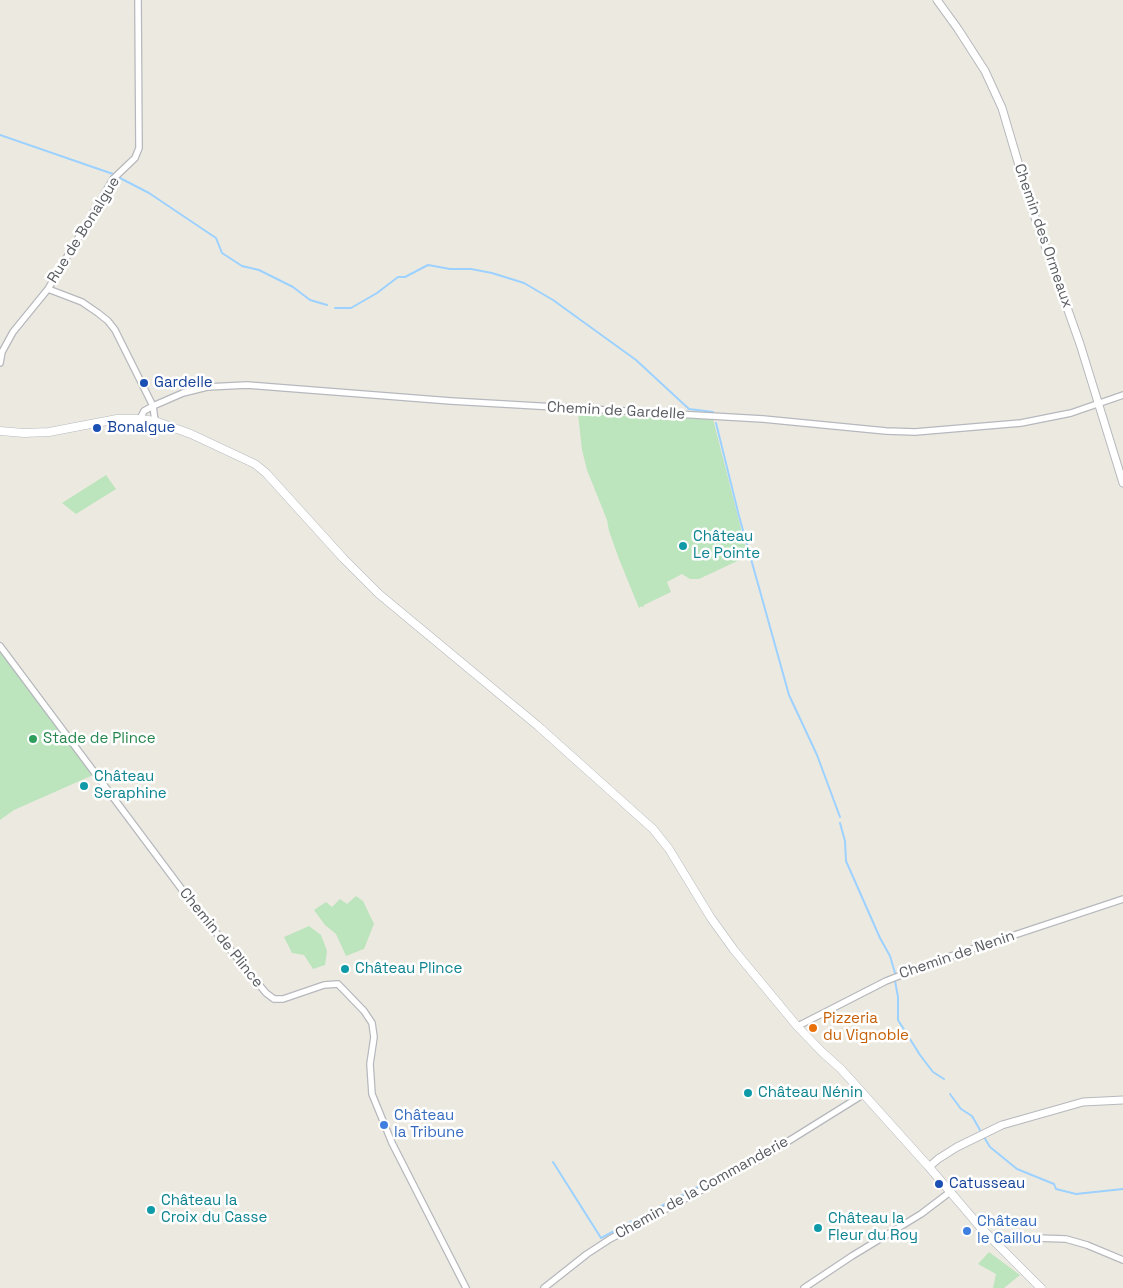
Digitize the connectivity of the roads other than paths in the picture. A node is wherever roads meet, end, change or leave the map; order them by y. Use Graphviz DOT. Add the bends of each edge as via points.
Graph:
graph roads {
  1 [pos="138,0"];
  2 [pos="937,0"];
  3 [pos="48,288"];
  4 [pos="0,363"];
  5 [pos="1123,395"];
  6 [pos="1098,404"];
  7 [pos="153,406"];
  8 [pos="140,419"];
  9 [pos="155,421"];
  10 [pos="0,431"];
  11 [pos="1123,483"];
  12 [pos="0,646"];
  13 [pos="1123,899"];
  14 [pos="798,1026"];
  15 [pos="864,1094"];
  16 [pos="1123,1100"];
  17 [pos="929,1167"];
  18 [pos="950,1192"];
  19 [pos="994,1242"];
  20 [pos="1123,1260"];
  21 [pos="466,1288"];
  22 [pos="544,1288"];
  23 [pos="804,1288"];
  24 [pos="1041,1288"];
  1 -- 3 [label="street, Rue de Bonalgue" via="138,148 135,158 113,179"];
  2 -- 6 [label="street, Chemin des Ormeaux" via="985,71 1002,108 1031,206"];
  3 -- 4 [label="street, Rue de Bonalgue" via="13,332"];
  3 -- 7 [label="street" via="82,302 108,321"];
  5 -- 6 [label="street, Chemin de Gardelle"];
  6 -- 7 [label="street, Chemin de Gardelle" via="1021,423 915,432 247,385 207,387"];
  6 -- 11 [label="street, Chemin des Ormeaux"];
  7 -- 8 [label="street, Chemin de Gardelle" via="144,411"];
  7 -- 9 [label="street"];
  8 -- 9 [label="main road"];
  8 -- 10 [label="main road" via="117,419 49,432"];
  9 -- 14 [label="main road" via="254,464 276,482 379,594 538,726 653,829 734,950"];
  12 -- 21 [label="street, Chemin de Plince" via="200,914 266,993 274,1000 283,999 324,985 338,984 364,1011 372,1023 374,1037 370,1064 372,1094 392,1143"];
  13 -- 14 [label="street, Chemin de Nenin" via="902,974"];
  14 -- 15 [label="main road"];
  15 -- 17 [label="main road"];
  15 -- 22 [label="street, Chemin de la Commanderie" via="763,1156 610,1239"];
  16 -- 17 [label="street" via="1083,1102 1002,1125 957,1147"];
  17 -- 18 [label="main road"];
  18 -- 19 [label="main road"];
  18 -- 23 [label="street" via="922,1214"];
  19 -- 20 [label="street" via="1035,1238 1066,1240 1087,1244"];
  19 -- 24 [label="main road"];
}
